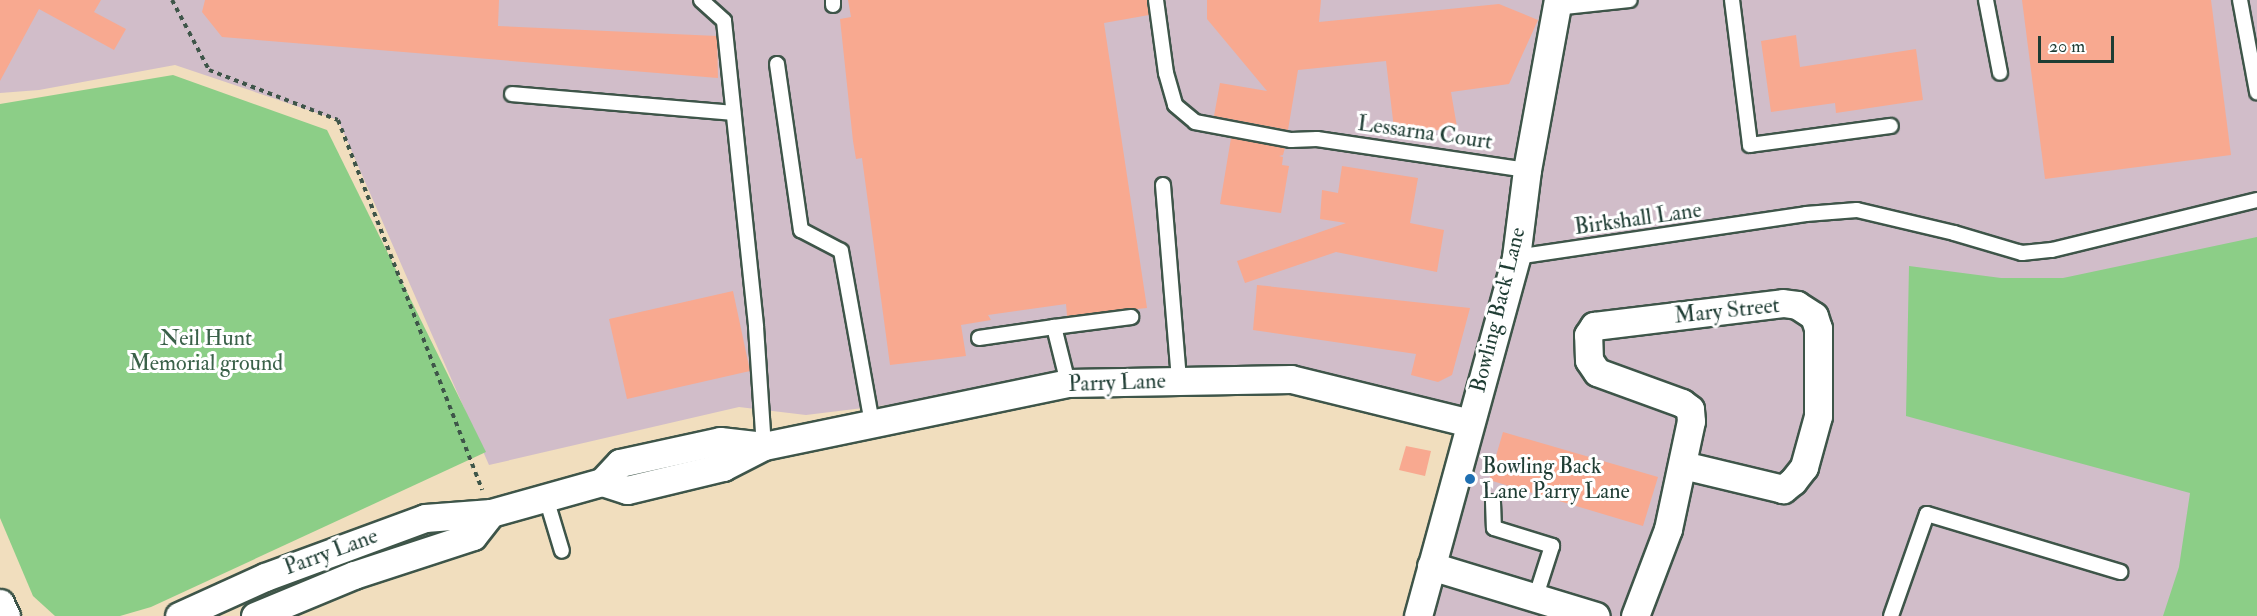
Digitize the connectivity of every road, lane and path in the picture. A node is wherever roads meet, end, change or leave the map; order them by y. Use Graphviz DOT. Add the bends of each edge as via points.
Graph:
graph roads {
  1 [pos="172,0"];
  2 [pos="701,0"];
  3 [pos="1156,0"];
  4 [pos="1630,0"];
  5 [pos="1732,0"];
  6 [pos="1986,0"];
  7 [pos="2240,0"];
  8 [pos="1556,4"];
  9 [pos="777,64"];
  10 [pos="2000,74"];
  11 [pos="2257,92"];
  12 [pos="512,94"];
  13 [pos="733,113"];
  14 [pos="1892,126"];
  15 [pos="1527,170"];
  16 [pos="1163,185"];
  17 [pos="2257,200"];
  18 [pos="1516,257"];
  19 [pos="1131,317"];
  20 [pos="1054,327"];
  21 [pos="979,338"];
  22 [pos="1179,381"];
  23 [pos="1068,383"];
  24 [pos="1470,423"];
  25 [pos="872,424"];
  26 [pos="764,446"];
  27 [pos="1683,465"];
  28 [pos="546,498"];
  29 [pos="1493,502"];
  30 [pos="491,513"];
  31 [pos="562,551"];
  32 [pos="1431,566"];
  33 [pos="2120,572"];
  34 [pos="0,603"];
  35 [pos="1545,606"];
  36 [pos="6,616"];
  37 [pos="179,616"];
  38 [pos="255,616"];
  39 [pos="1418,616"];
  40 [pos="1596,616"];
  41 [pos="1635,616"];
  42 [pos="1891,616"];
  1 -- 30 [label="path" via="209,70 338,120"];
  2 -- 13 [label="lane" via="724,21"];
  3 -- 15 [label="lane, Lessarna Court" via="1166,73 1175,105 1195,122 1291,140 1317,139"];
  4 -- 8 [label="lane"];
  5 -- 14 [label="lane" via="1750,145"];
  6 -- 10 [label="lane"];
  7 -- 11 [label="lane"];
  8 -- 15 [label="street, Bowling Back Lane"];
  9 -- 25 [label="lane" via="801,230 841,251"];
  12 -- 13 [label="lane"];
  13 -- 26 [label="lane" via="756,327"];
  15 -- 18 [label="street, Bowling Back Lane"];
  16 -- 22 [label="lane"];
  17 -- 18 [label="lane, Birkshall Lane" via="2052,250 2022,253 1857,210 1806,214"];
  18 -- 24 [label="street, Bowling Back Lane"];
  19 -- 20 [label="lane"];
  20 -- 21 [label="lane"];
  20 -- 23 [label="lane"];
  22 -- 23 [label="street, Parry Lane"];
  22 -- 24 [label="street, Parry Lane" via="1291,379"];
  23 -- 25 [label="street, Parry Lane"];
  24 -- 32 [label="street, Bowling Back Lane"];
  25 -- 26 [label="street, Parry Lane"];
  26 -- 28 [label="street, Parry Lane" via="720,441 620,463 602,482"];
  27 -- 27 [label="street, Mary Street" via="1690,409 1597,372 1589,360 1587,345 1594,326 1783,303 1797,305 1814,316 1818,328 1818,416 1804,467 1793,481 1783,489"];
  27 -- 41 [label="street, Mary Street" via="1668,529"];
  28 -- 30 [label="street, Parry Lane"];
  28 -- 31 [label="lane"];
  29 -- 35 [label="lane" via="1494,528 1552,546"];
  30 -- 37 [label="street, Parry Lane" via="425,518 265,577"];
  30 -- 38 [label="street, Parry Lane" via="473,536 354,575"];
  32 -- 35 [label="street"];
  32 -- 39 [label="street, Bowling Back Lane"];
  33 -- 42 [label="lane" via="1927,514"];
  34 -- 36 [label="street"];
  35 -- 40 [label="street"];
}
